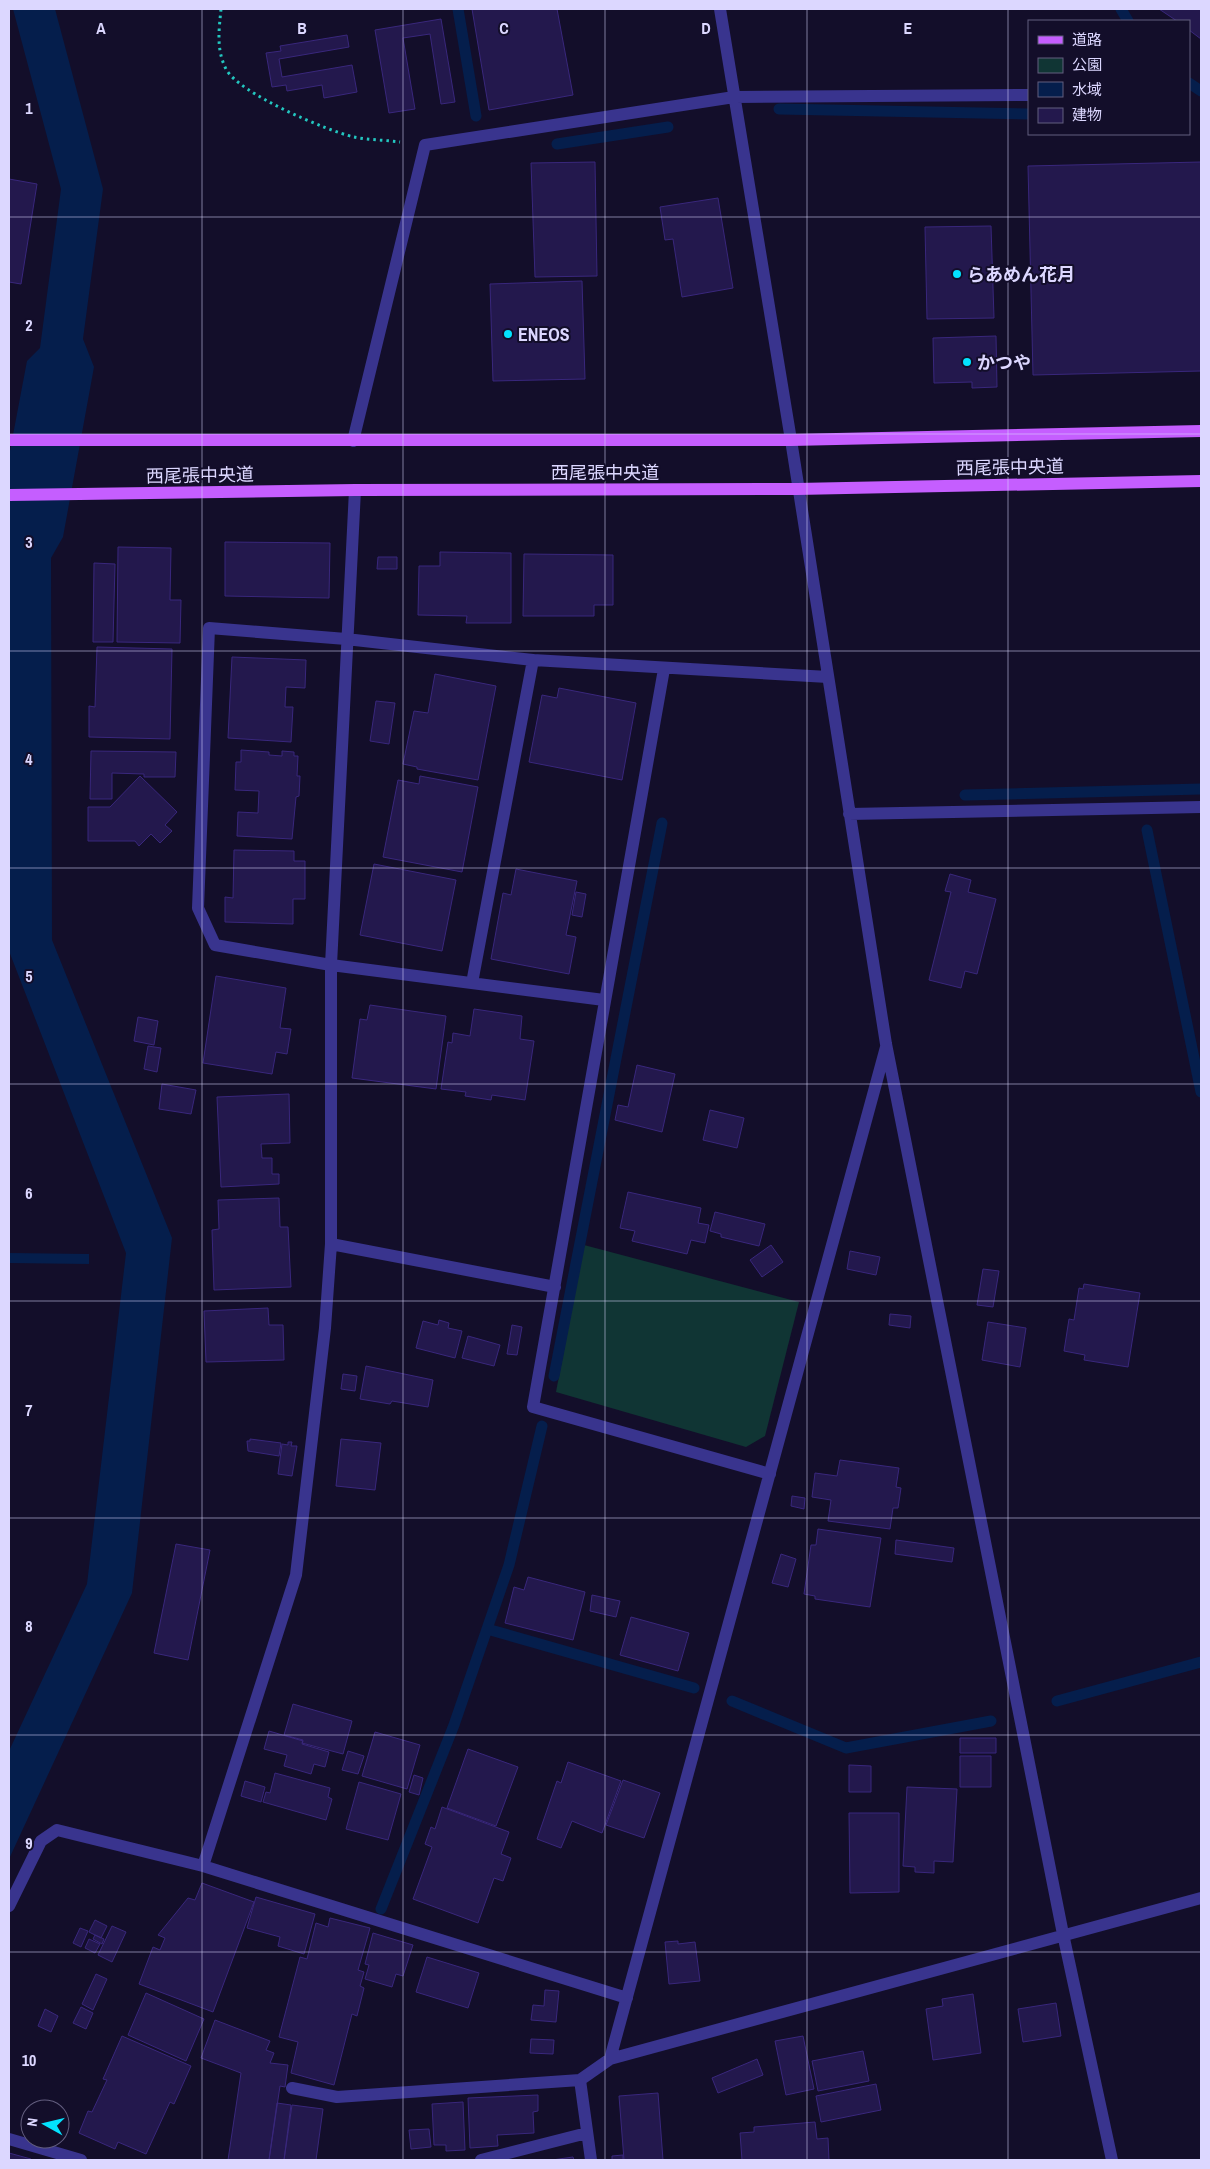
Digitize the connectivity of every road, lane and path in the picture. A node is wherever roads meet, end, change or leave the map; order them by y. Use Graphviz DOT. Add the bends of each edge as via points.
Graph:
graph roads {
  1 [pos="221,9"];
  2 [pos="720,9"];
  3 [pos="1028,95"];
  4 [pos="734,97"];
  5 [pos="426,145"];
  6 [pos="1201,431"];
  7 [pos="9,440"];
  8 [pos="791,440"];
  9 [pos="353,441"];
  10 [pos="1201,480"];
  11 [pos="797,489"];
  12 [pos="355,490"];
  13 [pos="9,495"];
  14 [pos="346,639"];
  15 [pos="533,660"];
  16 [pos="664,669"];
  17 [pos="828,676"];
  18 [pos="1201,807"];
  19 [pos="850,814"];
  20 [pos="331,965"];
  21 [pos="472,983"];
  22 [pos="604,1000"];
  23 [pos="886,1044"];
  24 [pos="331,1244"];
  25 [pos="555,1288"];
  26 [pos="770,1474"];
  27 [pos="203,1866"];
  28 [pos="1201,1898"];
  29 [pos="9,1906"];
  30 [pos="1064,1934"];
  31 [pos="627,1998"];
  32 [pos="610,2059"];
  33 [pos="580,2080"];
  34 [pos="292,2088"];
  35 [pos="587,2133"];
  36 [pos="9,2138"];
  37 [pos="81,2160"];
  38 [pos="480,2160"];
  39 [pos="591,2160"];
  40 [pos="1112,2160"];
  1 -- 5 [label="path" via="218,41 226,70 253,93 276,107 353,137"];
  2 -- 4 [label="street"];
  3 -- 4 [label="street"];
  4 -- 5 [label="street"];
  4 -- 8 [label="street"];
  5 -- 9 [label="street"];
  6 -- 8 [label="main road, 西尾張中央道"];
  7 -- 9 [label="main road, 西尾張中央道"];
  8 -- 9 [label="main road, 西尾張中央道"];
  8 -- 11 [label="street"];
  10 -- 11 [label="main road, 西尾張中央道"];
  11 -- 12 [label="main road, 西尾張中央道"];
  11 -- 17 [label="street"];
  12 -- 13 [label="main road, 西尾張中央道"];
  12 -- 14 [label="street"];
  14 -- 15 [label="street"];
  14 -- 20 [label="street"];
  14 -- 20 [label="street" via="208,628 198,908 215,945"];
  15 -- 16 [label="street"];
  15 -- 21 [label="street"];
  16 -- 17 [label="street"];
  16 -- 22 [label="street"];
  17 -- 19 [label="street"];
  18 -- 19 [label="street"];
  19 -- 23 [label="street"];
  20 -- 21 [label="street"];
  20 -- 24 [label="street"];
  21 -- 22 [label="street"];
  22 -- 25 [label="street"];
  23 -- 26 [label="street"];
  23 -- 30 [label="street"];
  24 -- 25 [label="street"];
  24 -- 27 [label="street" via="325,1328 296,1575"];
  25 -- 26 [label="street" via="533,1407"];
  26 -- 31 [label="street"];
  27 -- 29 [label="street" via="57,1830 40,1841"];
  27 -- 31 [label="street"];
  28 -- 30 [label="street"];
  30 -- 32 [label="street"];
  30 -- 40 [label="street"];
  31 -- 32 [label="street"];
  32 -- 33 [label="street"];
  33 -- 34 [label="street" via="337,2097"];
  33 -- 35 [label="street"];
  35 -- 38 [label="street"];
  35 -- 39 [label="street"];
  36 -- 37 [label="street"];
}
